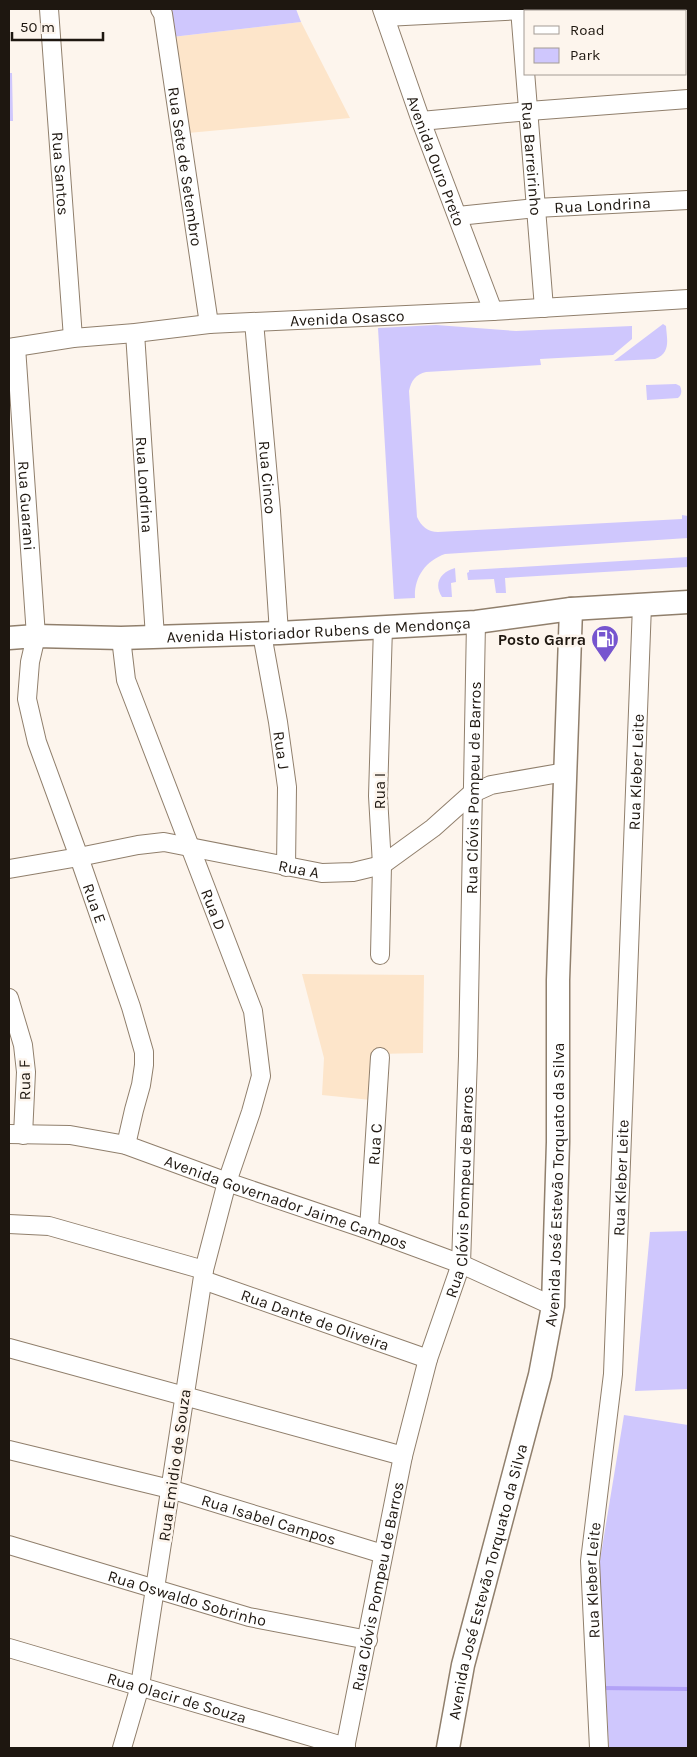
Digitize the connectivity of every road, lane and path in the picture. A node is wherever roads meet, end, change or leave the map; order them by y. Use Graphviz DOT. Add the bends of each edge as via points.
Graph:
graph roads {
  1 [pos="49,9"];
  2 [pos="160,9"];
  3 [pos="544,9"];
  4 [pos="520,10"];
  5 [pos="383,13"];
  6 [pos="524,60"];
  7 [pos="525,75"];
  8 [pos="688,99"];
  9 [pos="528,110"];
  10 [pos="421,121"];
  11 [pos="688,200"];
  12 [pos="536,208"];
  13 [pos="458,216"];
  14 [pos="688,299"];
  15 [pos="544,308"];
  16 [pos="493,311"];
  17 [pos="254,322"];
  18 [pos="209,324"];
  19 [pos="135,333"];
  20 [pos="74,338"];
  21 [pos="12,348"];
  22 [pos="688,602"];
  23 [pos="642,605"];
  24 [pos="570,609"];
  25 [pos="476,622"];
  26 [pos="383,627"];
  27 [pos="270,634"];
  28 [pos="36,636"];
  29 [pos="155,637"];
  30 [pos="9,638"];
  31 [pos="121,638"];
  32 [pos="30,662"];
  33 [pos="565,772"];
  34 [pos="471,794"];
  35 [pos="189,847"];
  36 [pos="80,857"];
  37 [pos="382,865"];
  38 [pos="286,867"];
  39 [pos="9,869"];
  40 [pos="380,955"];
  41 [pos="9,998"];
  42 [pos="380,1057"];
  43 [pos="16,1134"];
  44 [pos="126,1145"];
  45 [pos="227,1182"];
  46 [pos="9,1224"];
  47 [pos="369,1230"];
  48 [pos="461,1264"];
  49 [pos="203,1275"];
  50 [pos="553,1306"];
  51 [pos="9,1348"];
  52 [pos="428,1359"];
  53 [pos="184,1395"];
  54 [pos="9,1450"];
  55 [pos="403,1456"];
  56 [pos="170,1489"];
  57 [pos="9,1545"];
  58 [pos="383,1554"];
  59 [pos="155,1590"];
  60 [pos="368,1640"];
  61 [pos="9,1648"];
  62 [pos="140,1686"];
  63 [pos="122,1748"];
  64 [pos="346,1748"];
  65 [pos="448,1748"];
  66 [pos="599,1748"];
  1 -- 20 [label="street, Rua Santos"];
  2 -- 18 [label="street, Rua Sete de Setembro"];
  3 -- 4 [label="street"];
  4 -- 5 [label="street"];
  4 -- 6 [label="street, Rua Barreirinho"];
  5 -- 10 [label="street, Avenida Ouro Preto"];
  7 -- 9 [label="street, Rua Barreirinho"];
  8 -- 9 [label="street"];
  9 -- 10 [label="street"];
  9 -- 12 [label="street, Rua Barreirinho"];
  10 -- 13 [label="street, Avenida Ouro Preto"];
  11 -- 12 [label="street, Rua Londrina"];
  12 -- 13 [label="street, Rua Londrina"];
  12 -- 15 [label="street, Rua Barreirinho"];
  13 -- 16 [label="street, Avenida Ouro Preto"];
  14 -- 15 [label="street, Avenida Osasco"];
  15 -- 16 [label="street, Avenida Osasco"];
  16 -- 17 [label="street, Avenida Osasco"];
  17 -- 18 [label="street, Avenida Osasco"];
  17 -- 27 [label="street, Rua Cinco" via="271,511"];
  18 -- 19 [label="street, Avenida Osasco"];
  19 -- 20 [label="street, Avenida Osasco"];
  19 -- 29 [label="street, Rua Londrina"];
  20 -- 21 [label="street, Avenida Osasco"];
  21 -- 28 [label="street, Rua Guarani"];
  22 -- 23 [label="main road, Avenida Historiador Rubens de Mendonça"];
  23 -- 24 [label="main road, Avenida Historiador Rubens de Mendonça"];
  23 -- 66 [label="street, Rua Kleber Leite" via="613,1374 590,1561"];
  24 -- 25 [label="main road, Avenida Historiador Rubens de Mendonça"];
  24 -- 33 [label="main road, Avenida José Estevão Torquato da Silva"];
  25 -- 26 [label="main road, Avenida Historiador Rubens de Mendonça"];
  25 -- 34 [label="street, Rua Clóvis Pompeu de Barros"];
  26 -- 27 [label="main road, Avenida Historiador Rubens de Mendonça"];
  26 -- 37 [label="street, Rua I" via="378,796"];
  27 -- 29 [label="main road, Avenida Historiador Rubens de Mendonça"];
  27 -- 38 [label="street, Rua J" via="287,788"];
  28 -- 30 [label="main road, Avenida Historiador Rubens de Mendonça"];
  28 -- 31 [label="main road, Avenida Historiador Rubens de Mendonça"];
  28 -- 32 [label="street, Rua Guarani"];
  29 -- 31 [label="main road, Avenida Historiador Rubens de Mendonça"];
  31 -- 35 [label="street, Rua D" via="126,680"];
  32 -- 36 [label="street, Rua E" via="27,699 37,742"];
  33 -- 34 [label="street, Rua A" via="490,784"];
  33 -- 50 [label="main road, Avenida José Estevão Torquato da Silva"];
  34 -- 37 [label="street, Rua A" via="433,828"];
  34 -- 48 [label="street, Rua Clóvis Pompeu de Barros" via="468,1056"];
  35 -- 36 [label="street, Rua A" via="164,842"];
  35 -- 38 [label="street, Rua A"];
  35 -- 45 [label="street, Rua D" via="253,1011 256,1030 260,1076"];
  36 -- 39 [label="street, Rua A"];
  36 -- 44 [label="street, Rua E" via="144,1052 141,1086"];
  37 -- 38 [label="street, Rua A" via="354,872 322,873"];
  37 -- 40 [label="street, Rua I"];
  41 -- 43 [label="street, Rua F" via="26,1072"];
  42 -- 47 [label="street, Rua C"];
  43 -- 44 [label="street, Avenida Governador Jaime Campos" via="70,1135"];
  44 -- 45 [label="street, Avenida Governador Jaime Campos"];
  45 -- 47 [label="street, Avenida Governador Jaime Campos"];
  45 -- 49 [label="street, Rua Emidio de Souza"];
  46 -- 49 [label="street, Rua Dante de Oliveira" via="49,1226"];
  47 -- 48 [label="street, Avenida Governador Jaime Campos"];
  48 -- 50 [label="street, Avenida Governador Jaime Campos"];
  48 -- 52 [label="street, Rua Clóvis Pompeu de Barros"];
  49 -- 52 [label="street, Rua Dante de Oliveira"];
  49 -- 53 [label="street, Rua Emidio de Souza"];
  50 -- 65 [label="main road, Avenida José Estevão Torquato da Silva" via="540,1375 463,1665"];
  51 -- 53 [label="street"];
  52 -- 55 [label="street, Rua Clóvis Pompeu de Barros"];
  53 -- 55 [label="street"];
  53 -- 56 [label="street, Rua Emidio de Souza"];
  54 -- 56 [label="street, Rua Isabel Campos"];
  55 -- 58 [label="street, Rua Clóvis Pompeu de Barros"];
  56 -- 58 [label="street, Rua Isabel Campos"];
  56 -- 59 [label="street, Rua Emidio de Souza"];
  57 -- 59 [label="street, Rua Oswaldo Sobrinho"];
  58 -- 60 [label="street, Rua Clóvis Pompeu de Barros"];
  59 -- 60 [label="street, Rua Oswaldo Sobrinho" via="249,1617"];
  59 -- 62 [label="street, Rua Emidio de Souza"];
  60 -- 64 [label="street, Rua Clóvis Pompeu de Barros"];
  61 -- 62 [label="street, Rua Olacir de Souza"];
  62 -- 63 [label="street, Rua Emidio de Souza"];
  62 -- 64 [label="street, Rua Olacir de Souza"];
}
